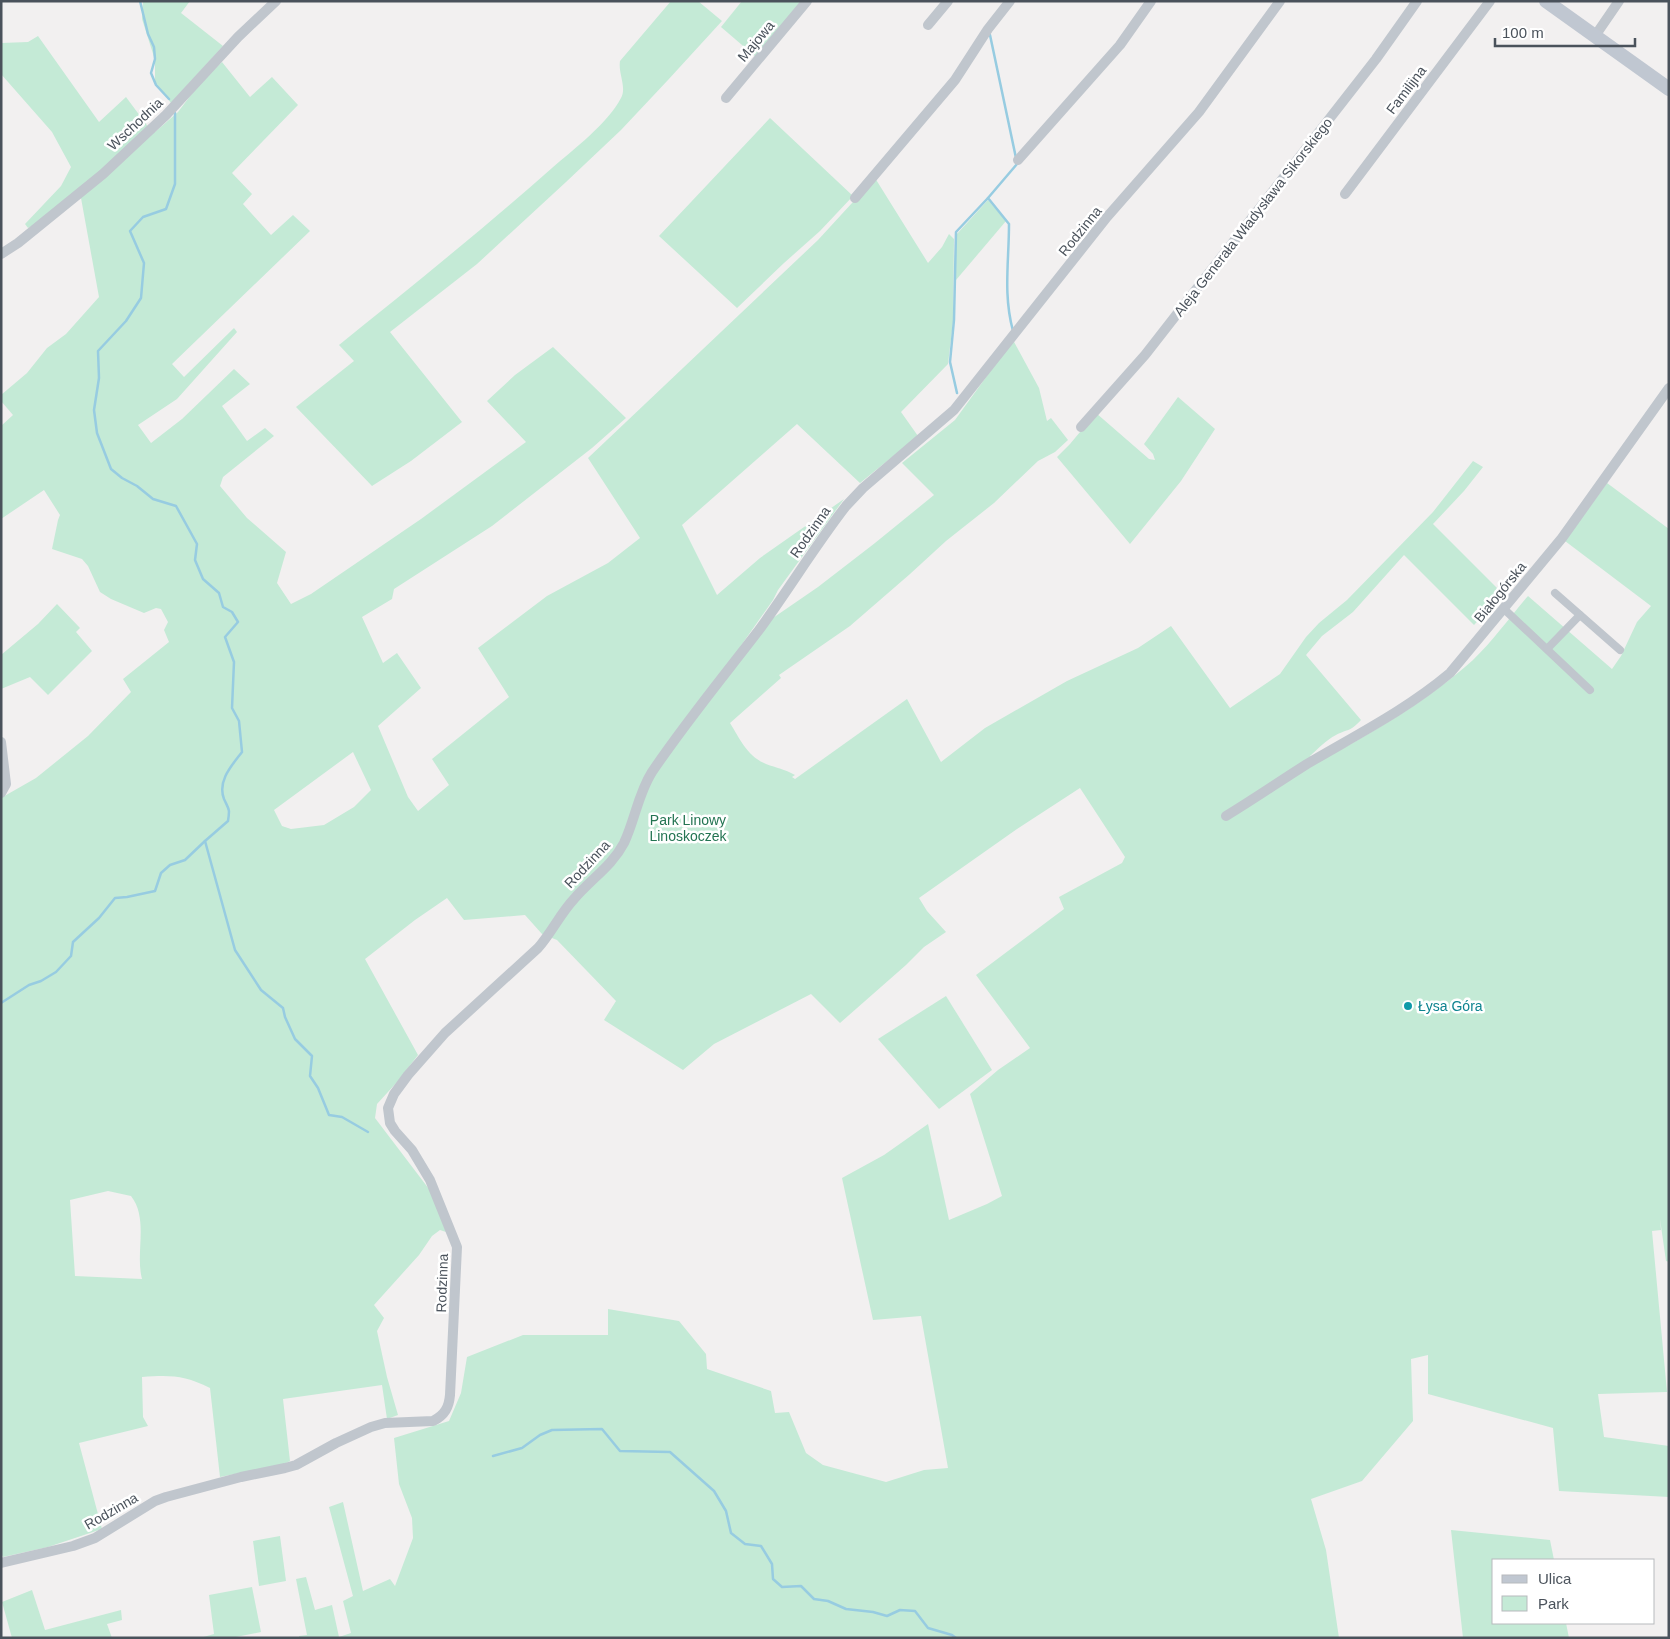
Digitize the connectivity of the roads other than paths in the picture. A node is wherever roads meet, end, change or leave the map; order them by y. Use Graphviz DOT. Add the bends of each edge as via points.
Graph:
graph roads {
  1 [pos="276,1"];
  2 [pos="807,1"];
  3 [pos="948,1"];
  4 [pos="1010,1"];
  5 [pos="1151,1"];
  6 [pos="1280,1"];
  7 [pos="1417,1"];
  8 [pos="1490,1"];
  9 [pos="1546,1"];
  10 [pos="1619,1"];
  11 [pos="928,25"];
  12 [pos="1595,36"];
  13 [pos="1669,89"];
  14 [pos="726,98"];
  15 [pos="1018,160"];
  16 [pos="1345,194"];
  17 [pos="855,198"];
  18 [pos="1,254"];
  19 [pos="1669,388"];
  20 [pos="1082,427"];
  21 [pos="1555,593"];
  22 [pos="1504,609"];
  23 [pos="1580,615"];
  24 [pos="1547,649"];
  25 [pos="1620,650"];
  26 [pos="1590,690"];
  27 [pos="1,742"];
  28 [pos="1,793"];
  29 [pos="1226,816"];
  30 [pos="1,1563"];
  1 -- 18 [label="street, Wschodnia" via="166,115 103,174"];
  2 -- 14 [label="street, Majowa"];
  3 -- 11 [label="street"];
  4 -- 17 [label="street" via="955,80"];
  5 -- 15 [label="street" via="1120,45"];
  6 -- 30 [label="street, Rodzinna" via="1187,127 1108,217 954,410 846,506 650,775 624,843 614,859 575,897 538,948 445,1033 394,1094 388,1108 390,1122 421,1163 457,1247 450,1395 445,1412 433,1421 372,1427 296,1465 166,1497 95,1538"];
  7 -- 20 [label="street, Aleja Generała Władysława Sikorskiego" via="1376,59 1146,355"];
  8 -- 16 [label="street, Familijna"];
  9 -- 12 [label="main road"];
  10 -- 12 [label="street"];
  12 -- 13 [label="main road"];
  19 -- 22 [label="street, Białogórska" via="1585,507"];
  21 -- 23 [label="street"];
  22 -- 24 [label="street"];
  22 -- 29 [label="street, Białogórska" via="1441,681 1386,720 1306,765"];
  23 -- 24 [label="street"];
  23 -- 25 [label="street"];
  24 -- 26 [label="street"];
  27 -- 28 [label="street" via="6,784"];
}
